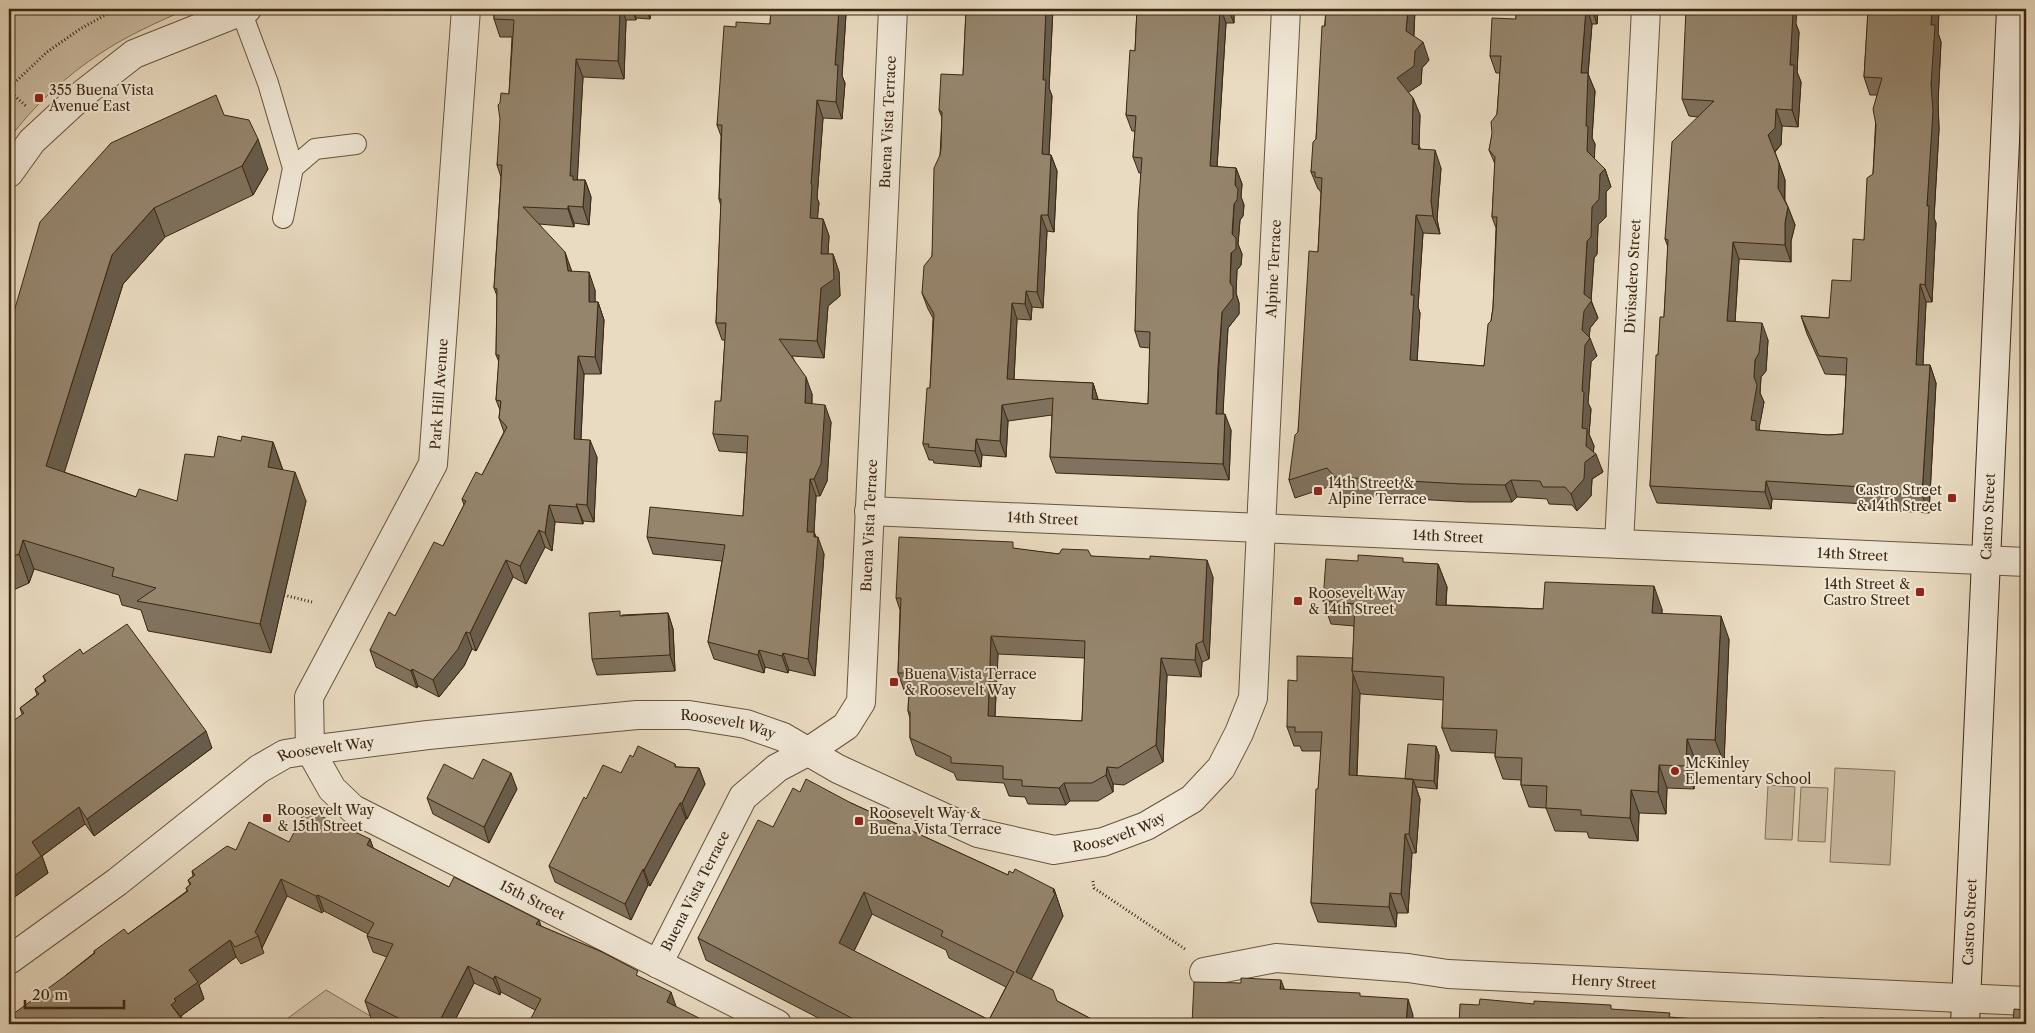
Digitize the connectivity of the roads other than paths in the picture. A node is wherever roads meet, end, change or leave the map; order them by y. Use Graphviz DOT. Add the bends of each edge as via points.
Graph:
graph roads {
  1 [pos="466,9"];
  2 [pos="893,9"];
  3 [pos="1286,9"];
  4 [pos="1646,9"];
  5 [pos="2011,9"];
  6 [pos="244,10"];
  7 [pos="356,144"];
  8 [pos="293,168"];
  9 [pos="9,173"];
  10 [pos="283,218"];
  11 [pos="869,511"];
  12 [pos="1262,528"];
  13 [pos="1619,544"];
  14 [pos="1986,560"];
  15 [pos="2026,562"];
  16 [pos="310,750"];
  17 [pos="809,751"];
  18 [pos="9,960"];
  19 [pos="1197,962"];
  20 [pos="658,964"];
  21 [pos="2026,1001"];
  22 [pos="1965,1011"];
  23 [pos="777,1024"];
  1 -- 16 [label="street, Park Hill Avenue" via="433,464 309,697"];
  2 -- 11 [label="street, Buena Vista Terrace"];
  3 -- 12 [label="street, Alpine Terrace"];
  4 -- 13 [label="street, Divisadero Street"];
  5 -- 14 [label="street, Castro Street"];
  6 -- 8 [label="lane"];
  6 -- 9 [label="street" via="134,54 84,93 32,141"];
  7 -- 8 [label="lane" via="316,149"];
  8 -- 10 [label="lane"];
  11 -- 12 [label="street, 14th Street"];
  11 -- 17 [label="street, Buena Vista Terrace" via="861,702 846,726"];
  12 -- 13 [label="street, 14th Street"];
  12 -- 17 [label="street, Roosevelt Way" via="1253,698 1221,768 1192,799 1146,826 1103,842 1054,850 978,833 838,769"];
  13 -- 14 [label="street, 14th Street"];
  14 -- 15 [label="street, 14th Street"];
  14 -- 22 [label="street, Castro Street"];
  16 -- 17 [label="street, Roosevelt Way" via="637,715 688,715 746,724 783,737"];
  16 -- 18 [label="street, Roosevelt Way" via="285,754 259,769 117,882"];
  16 -- 20 [label="street, 15th Street" via="332,789 353,809"];
  17 -- 20 [label="street, Buena Vista Terrace" via="777,768 743,797"];
  19 -- 22 [label="street, Henry Street" via="1276,958 1448,974"];
  20 -- 23 [label="street, 15th Street"];
  21 -- 22 [label="street, Henry Street"];
}
